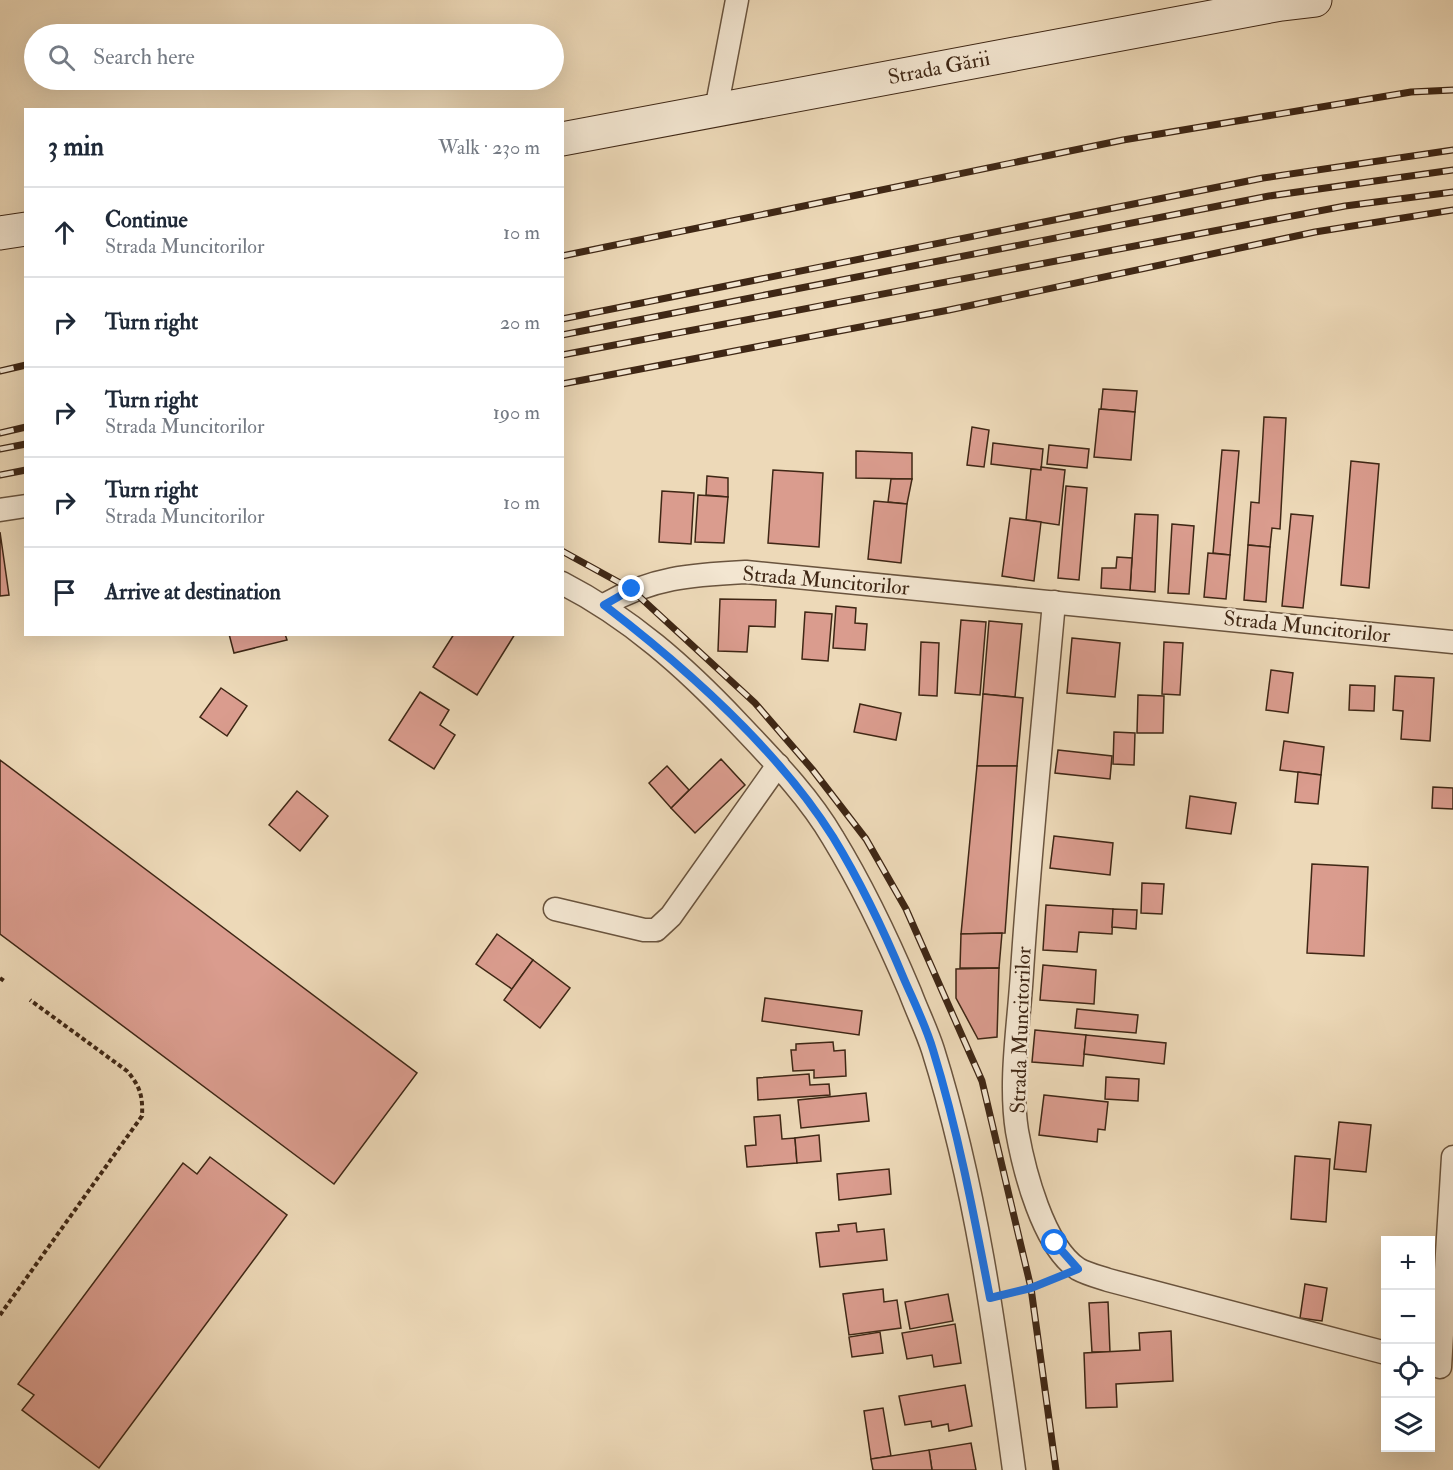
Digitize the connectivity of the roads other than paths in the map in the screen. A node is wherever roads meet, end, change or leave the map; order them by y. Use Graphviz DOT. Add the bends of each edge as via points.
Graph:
graph roads {
  1 [pos="737,0"];
  2 [pos="1315,0"];
  3 [pos="716,110"];
  4 [pos="564,139"];
  5 [pos="24,229"];
  6 [pos="0,233"];
  7 [pos="24,506"];
  8 [pos="0,510"];
  9 [pos="564,584"];
  10 [pos="1054,602"];
  11 [pos="604,605"];
  12 [pos="1453,642"];
  13 [pos="778,765"];
  14 [pos="555,909"];
  15 [pos="1453,1157"];
  16 [pos="1381,1352"];
  17 [pos="1441,1368"];
  18 [pos="1014,1470"];
  1 -- 3 [label="street"];
  2 -- 3 [label="main road, Strada Gării"];
  3 -- 4 [label="main road, Strada Gării"];
  5 -- 6 [label="main road"];
  7 -- 8 [label="street"];
  9 -- 11 [label="street"];
  10 -- 11 [label="street, Strada Muncitorilor" via="746,572 668,579 632,589"];
  10 -- 12 [label="street, Strada Muncitorilor"];
  10 -- 16 [label="street, Strada Muncitorilor" via="1028,887 1015,1087 1017,1129 1037,1205 1055,1243 1078,1269"];
  11 -- 13 [label="street" via="652,641"];
  13 -- 14 [label="street" via="671,916 656,930"];
  13 -- 18 [label="street" via="832,836 889,944 933,1048 965,1170 990,1298"];
  15 -- 17 [label="street"];
}
